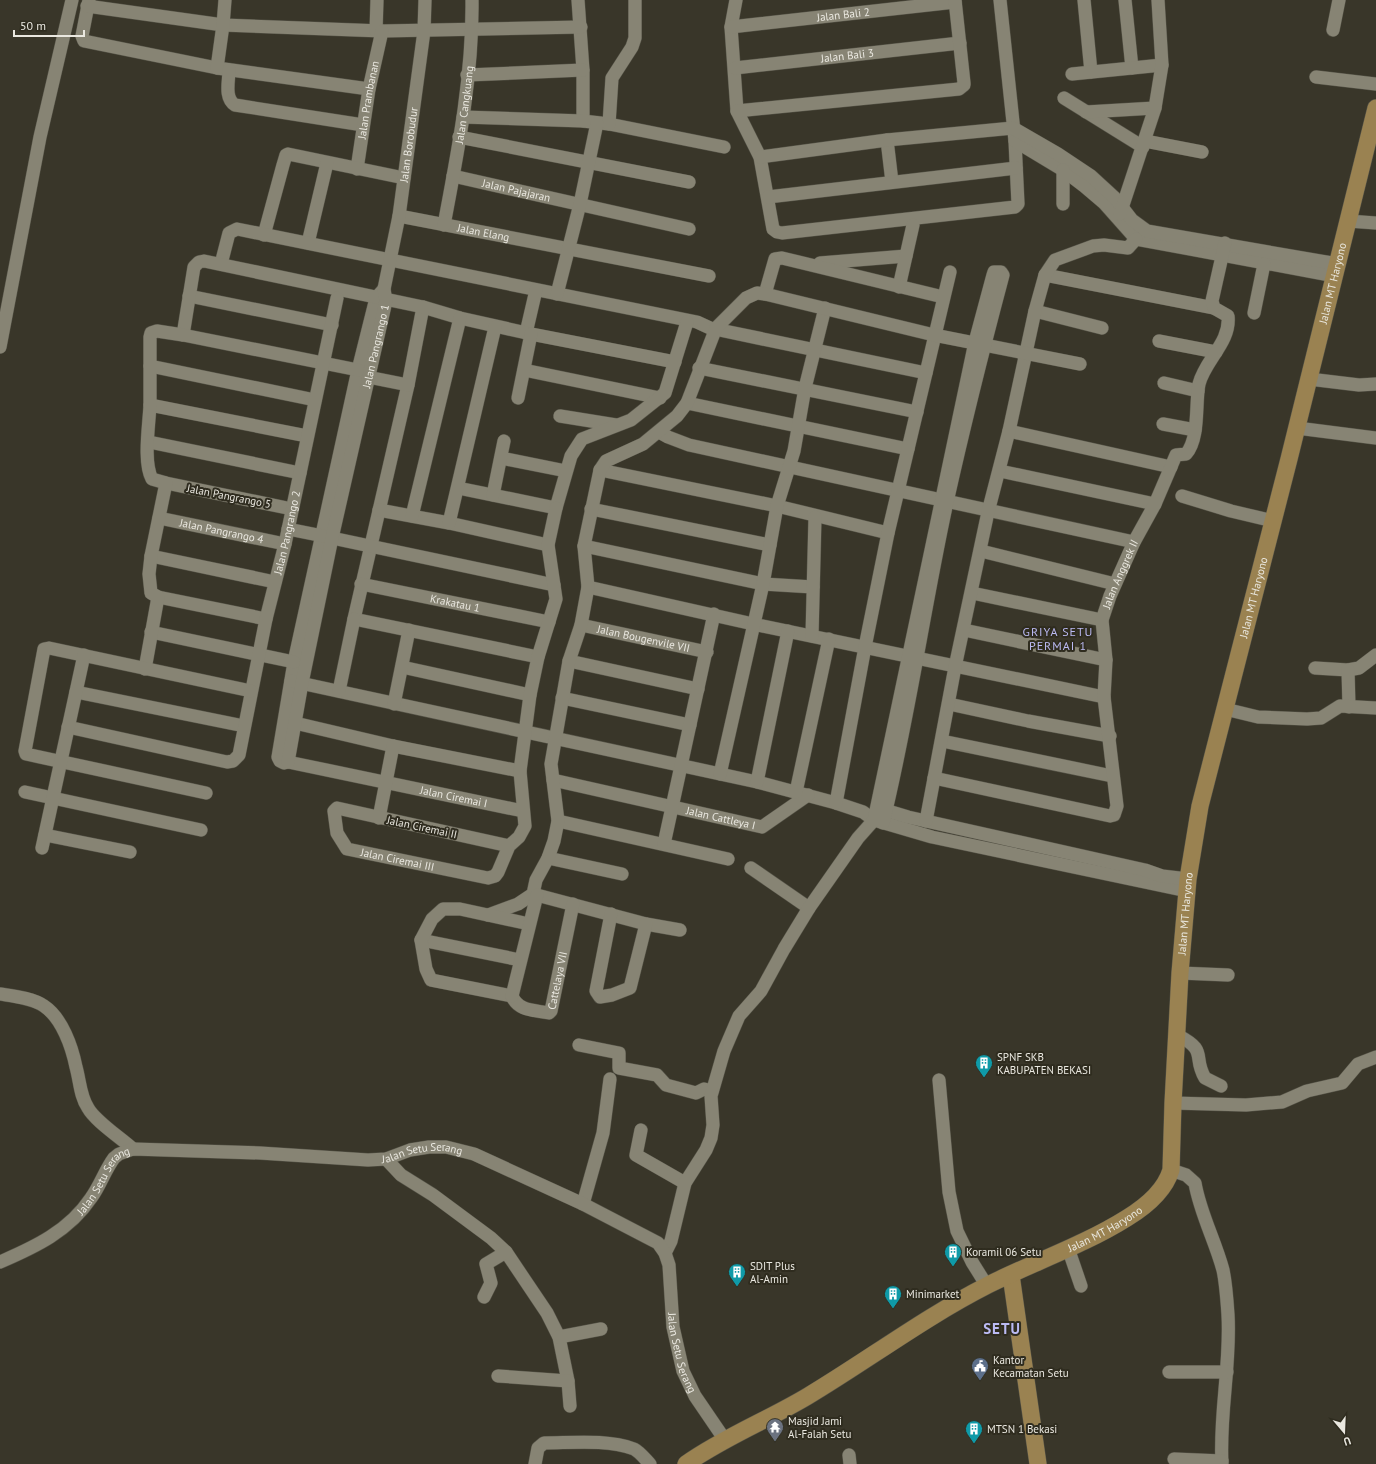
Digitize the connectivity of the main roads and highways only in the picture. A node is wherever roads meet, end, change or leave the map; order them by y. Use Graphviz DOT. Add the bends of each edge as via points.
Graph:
graph roads {
  1 [pos="1376,108"];
  2 [pos="1011,1275"];
  3 [pos="686,1464"];
  4 [pos="1038,1464"];
  1 -- 2 [label="main road, Jalan MT Haryono" via="1200,806 1188,885 1180,973 1171,1170 1164,1186 1128,1218"];
  2 -- 3 [label="main road, Jalan MT Haryono" via="987,1286 882,1348 783,1411 725,1440"];
  2 -- 4 [label="main road"];
}
